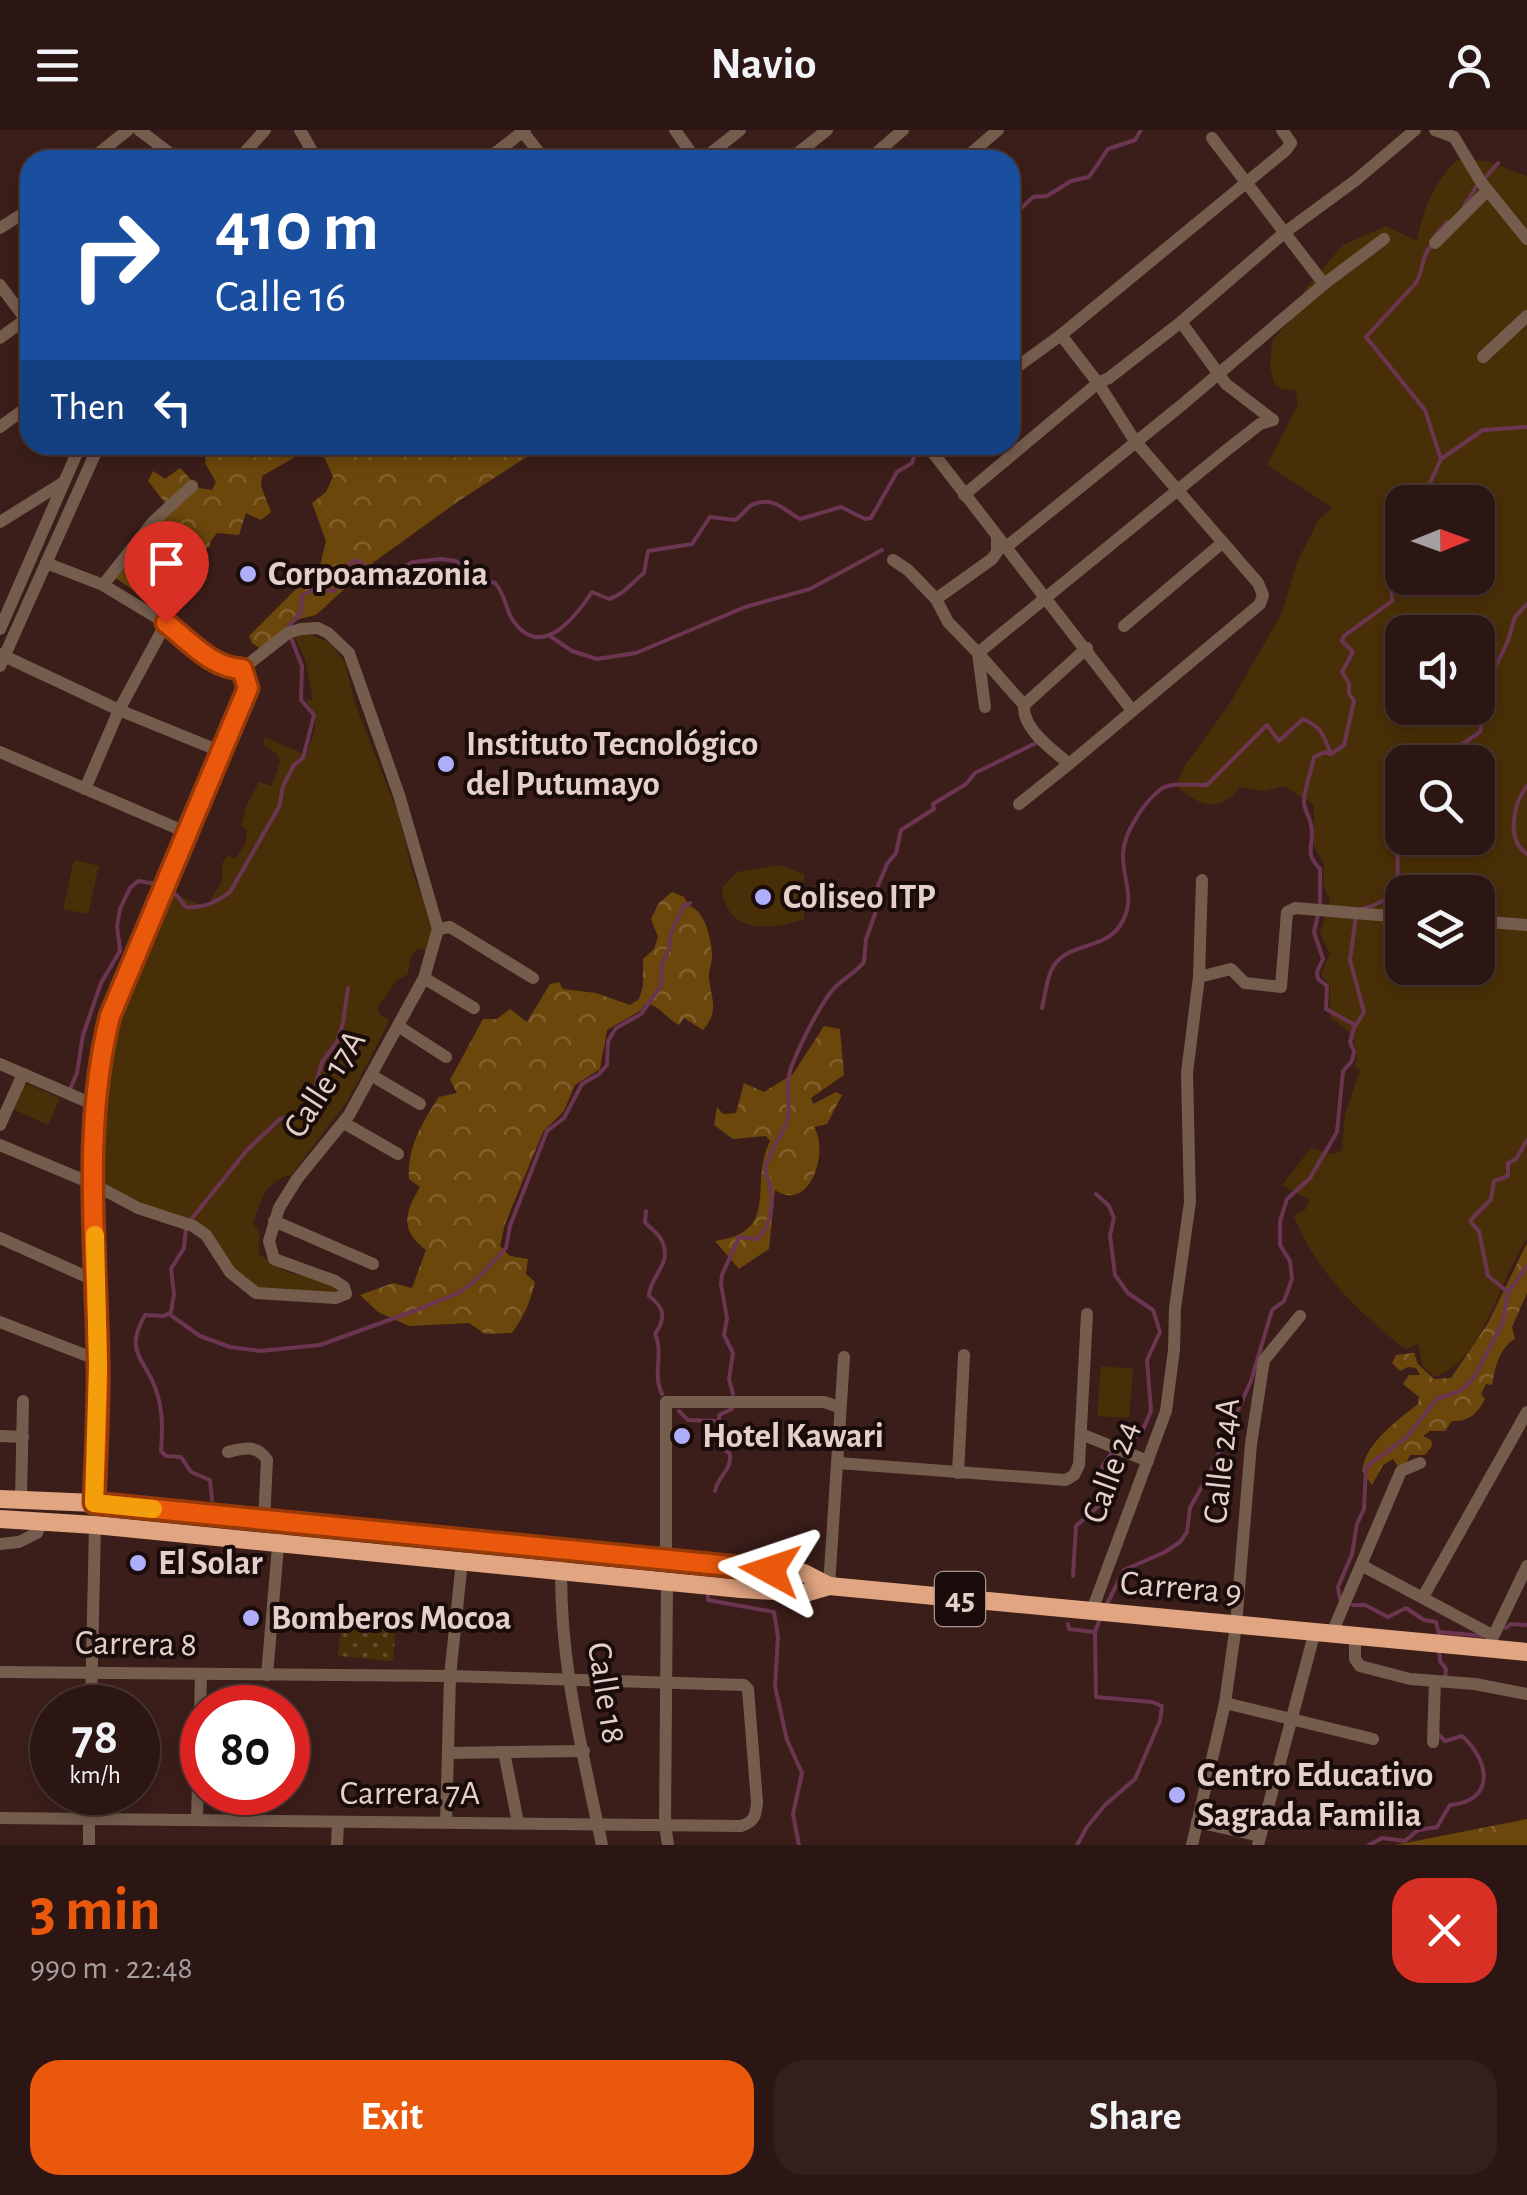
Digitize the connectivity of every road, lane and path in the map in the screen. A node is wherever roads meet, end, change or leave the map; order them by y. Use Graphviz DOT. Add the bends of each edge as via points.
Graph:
graph roads {
  1 [pos="128,130"];
  2 [pos="139,130"];
  3 [pos="265,130"];
  4 [pos="740,130"];
  5 [pos="827,130"];
  6 [pos="903,130"];
  7 [pos="998,130"];
  8 [pos="1282,130"];
  9 [pos="1415,130"];
  10 [pos="1435,130"];
  11 [pos="524,131"];
  12 [pos="1212,138"];
  13 [pos="103,150"];
  14 [pos="166,150"];
  15 [pos="247,150"];
  16 [pos="499,150"];
  17 [pos="713,150"];
  18 [pos="802,150"];
  19 [pos="880,150"];
  20 [pos="975,150"];
  21 [pos="1245,185"];
  22 [pos="1487,191"];
  23 [pos="1284,233"];
  24 [pos="1384,239"];
  25 [pos="1527,239"];
  26 [pos="1435,242"];
  27 [pos="1324,284"];
  28 [pos="0,285"];
  29 [pos="20,311"];
  30 [pos="1527,316"];
  31 [pos="1181,322"];
  32 [pos="1061,335"];
  33 [pos="1483,357"];
  34 [pos="1020,365"];
  35 [pos="1220,372"];
  36 [pos="1098,383"];
  37 [pos="1135,441"];
  38 [pos="1020,448"];
  39 [pos="76,455"];
  40 [pos="97,455"];
  41 [pos="937,455"];
  42 [pos="1011,455"];
  43 [pos="64,482"];
  44 [pos="192,486"];
  45 [pos="1178,490"];
  46 [pos="964,494"];
  47 [pos="0,522"];
  48 [pos="1001,543"];
  49 [pos="1222,543"];
  50 [pos="892,560"];
  51 [pos="46,563"];
  52 [pos="103,585"];
  53 [pos="1045,598"];
  54 [pos="936,599"];
  55 [pos="166,623"];
  56 [pos="1124,626"];
  57 [pos="0,629"];
  58 [pos="1086,648"];
  59 [pos="978,653"];
  60 [pos="1,659"];
  61 [pos="242,669"];
  62 [pos="1024,705"];
  63 [pos="985,706"];
  64 [pos="1131,709"];
  65 [pos="119,710"];
  66 [pos="0,752"];
  67 [pos="222,752"];
  68 [pos="1068,764"];
  69 [pos="85,789"];
  70 [pos="1019,804"];
  71 [pos="188,833"];
  72 [pos="1202,880"];
  73 [pos="1385,915"];
  74 [pos="1495,923"];
  75 [pos="1527,924"];
  76 [pos="438,928"];
  77 [pos="1199,977"];
  78 [pos="424,978"];
  79 [pos="534,978"];
  80 [pos="474,1008"];
  81 [pos="398,1026"];
  82 [pos="446,1056"];
  83 [pos="0,1064"];
  84 [pos="23,1074"];
  85 [pos="371,1074"];
  86 [pos="420,1104"];
  87 [pos="97,1106"];
  88 [pos="344,1122"];
  89 [pos="0,1125"];
  90 [pos="0,1144"];
  91 [pos="398,1154"];
  92 [pos="93,1184"];
  93 [pos="274,1221"];
  94 [pos="0,1238"];
  95 [pos="372,1264"];
  96 [pos="96,1281"];
  97 [pos="1087,1314"];
  98 [pos="1300,1316"];
  99 [pos="0,1322"];
  100 [pos="964,1355"];
  101 [pos="844,1357"];
  102 [pos="98,1360"];
  103 [pos="22,1401"];
  104 [pos="839,1407"];
  105 [pos="1527,1412"];
  106 [pos="1081,1434"];
  107 [pos="0,1436"];
  108 [pos="23,1437"];
  109 [pos="228,1452"];
  110 [pos="1148,1461"];
  111 [pos="838,1463"];
  112 [pos="1420,1463"];
  113 [pos="958,1472"];
  114 [pos="0,1498"];
  115 [pos="21,1499"];
  116 [pos="94,1503"];
  117 [pos="0,1519"];
  118 [pos="42,1521"];
  119 [pos="272,1522"];
  120 [pos="95,1525"];
  121 [pos="0,1544"];
  122 [pos="279,1544"];
  123 [pos="562,1550"];
  124 [pos="666,1560"];
  125 [pos="462,1561"];
  126 [pos="1361,1564"];
  127 [pos="1527,1566"];
  128 [pos="561,1570"];
  129 [pos="666,1580"];
  130 [pos="829,1586"];
  131 [pos="1423,1597"];
  132 [pos="1091,1612"];
  133 [pos="1236,1625"];
  134 [pos="1324,1632"];
  135 [pos="1355,1635"];
  136 [pos="1491,1642"];
  137 [pos="1527,1652"];
  138 [pos="0,1672"];
  139 [pos="91,1673"];
  140 [pos="201,1675"];
  141 [pos="267,1675"];
  142 [pos="450,1676"];
  143 [pos="571,1679"];
  144 [pos="665,1681"];
  145 [pos="1434,1681"];
  146 [pos="91,1685"];
  147 [pos="1527,1694"];
  148 [pos="1224,1703"];
  149 [pos="1293,1720"];
  150 [pos="1373,1739"];
  151 [pos="1433,1742"];
  152 [pos="584,1751"];
  153 [pos="448,1752"];
  154 [pos="504,1752"];
  155 [pos="89,1815"];
  156 [pos="756,1816"];
  157 [pos="0,1818"];
  158 [pos="197,1819"];
  159 [pos="89,1820"];
  160 [pos="1197,1822"];
  161 [pos="338,1823"];
  162 [pos="446,1823"];
  163 [pos="518,1823"];
  164 [pos="598,1824"];
  165 [pos="665,1826"];
  166 [pos="1260,1840"];
  167 [pos="89,1845"];
  168 [pos="336,1845"];
  169 [pos="602,1845"];
  170 [pos="668,1845"];
  171 [pos="1192,1845"];
  1 -- 13 [label="street"];
  2 -- 14 [label="street"];
  3 -- 15 [label="street"];
  4 -- 17 [label="street"];
  5 -- 18 [label="street"];
  6 -- 19 [label="street"];
  7 -- 20 [label="street"];
  8 -- 21 [label="street" via="1291,143"];
  9 -- 23 [label="street"];
  10 -- 22 [label="street" via="1454,137"];
  11 -- 16 [label="street"];
  12 -- 21 [label="street"];
  21 -- 23 [label="street"];
  21 -- 32 [label="street"];
  22 -- 25 [label="street"];
  22 -- 26 [label="street"];
  23 -- 27 [label="street"];
  23 -- 31 [label="street"];
  24 -- 27 [label="street"];
  27 -- 35 [label="street"];
  28 -- 29 [label="street"];
  30 -- 33 [label="street"];
  31 -- 35 [label="street"];
  31 -- 36 [label="street"];
  32 -- 34 [label="street"];
  32 -- 36 [label="street"];
  35 -- 37 [label="street"];
  35 -- 45 [label="street" via="1273,420"];
  36 -- 37 [label="street"];
  36 -- 38 [label="street"];
  37 -- 45 [label="street"];
  37 -- 48 [label="street"];
  39 -- 43 [label="street"];
  40 -- 51 [label="street"];
  41 -- 46 [label="street"];
  42 -- 46 [label="street"];
  43 -- 47 [label="street"];
  43 -- 57 [label="street"];
  44 -- 52 [label="street"];
  45 -- 49 [label="street"];
  45 -- 53 [label="street"];
  46 -- 48 [label="street"];
  48 -- 53 [label="street"];
  48 -- 54 [label="street" via="992,559"];
  49 -- 56 [label="street"];
  49 -- 64 [label="street" via="1258,583 1260,604"];
  50 -- 54 [label="street"];
  51 -- 52 [label="street"];
  51 -- 60 [label="street"];
  52 -- 55 [label="street"];
  53 -- 58 [label="street"];
  53 -- 59 [label="street"];
  54 -- 59 [label="street"];
  55 -- 61 [label="street" via="214,661"];
  55 -- 65 [label="street"];
  58 -- 62 [label="street"];
  58 -- 64 [label="street"];
  59 -- 62 [label="street"];
  59 -- 63 [label="street"];
  60 -- 65 [label="street"];
  61 -- 67 [label="street" via="248,688"];
  61 -- 76 [label="street" via="288,633 318,628 349,652"];
  62 -- 68 [label="street" via="1032,728"];
  64 -- 68 [label="street"];
  65 -- 67 [label="street"];
  65 -- 69 [label="street"];
  66 -- 69 [label="street"];
  67 -- 71 [label="street"];
  68 -- 70 [label="street"];
  69 -- 71 [label="street"];
  71 -- 87 [label="street" via="110,1016"];
  72 -- 77 [label="street, Calle 24"];
  73 -- 77 [label="street" via="1287,912 1281,987 1245,983 1232,969"];
  74 -- 75 [label="street"];
  76 -- 78 [label="street, Calle 17A"];
  76 -- 79 [label="street" via="450,927"];
  77 -- 110 [label="street, Calle 24" via="1186,1073 1190,1202 1166,1411"];
  78 -- 80 [label="street"];
  78 -- 81 [label="street, Calle 17A"];
  81 -- 82 [label="street"];
  81 -- 85 [label="street, Calle 17A"];
  83 -- 84 [label="street"];
  84 -- 87 [label="street"];
  84 -- 89 [label="street"];
  85 -- 86 [label="street"];
  85 -- 88 [label="street, Calle 17A"];
  87 -- 92 [label="street"];
  88 -- 91 [label="street"];
  88 -- 93 [label="street, Calle 17A"];
  90 -- 92 [label="street"];
  92 -- 93 [label="street" via="189,1224 256,1293 344,1297 335,1281 274,1259"];
  92 -- 96 [label="street"];
  93 -- 95 [label="street"];
  94 -- 96 [label="street"];
  96 -- 102 [label="street"];
  97 -- 106 [label="street"];
  98 -- 133 [label="street, Calle 24A" via="1264,1360"];
  99 -- 102 [label="street"];
  100 -- 113 [label="street"];
  101 -- 104 [label="street"];
  102 -- 116 [label="street"];
  103 -- 108 [label="street"];
  104 -- 111 [label="street"];
  104 -- 124 [label="street" via="666,1402"];
  105 -- 131 [label="street"];
  106 -- 110 [label="street"];
  106 -- 113 [label="street" via="1078,1465 1066,1480"];
  107 -- 108 [label="street"];
  108 -- 115 [label="street"];
  109 -- 119 [label="street" via="250,1448 267,1460"];
  110 -- 132 [label="street, Calle 24"];
  111 -- 113 [label="street"];
  111 -- 130 [label="street"];
  112 -- 126 [label="street" via="1401,1471"];
  114 -- 115 [label="highway, Carrera 9 / 45"];
  115 -- 116 [label="highway, Carrera 9 / 45"];
  116 -- 119 [label="highway, Carrera 9 / 45"];
  117 -- 118 [label="highway, Carrera 9 / 45"];
  118 -- 120 [label="highway, Carrera 9 / 45"];
  118 -- 121 [label="street" via="37,1533"];
  119 -- 122 [label="street"];
  119 -- 123 [label="highway, Carrera 9 / 45"];
  120 -- 122 [label="highway, Carrera 9 / 45"];
  120 -- 139 [label="street"];
  122 -- 125 [label="highway, Carrera 9 / 45"];
  122 -- 141 [label="street"];
  123 -- 124 [label="highway, Carrera 9 / 45"];
  123 -- 128 [label="street, Calle 18"];
  124 -- 130 [label="highway, Carrera 9 / 45" via="804,1573"];
  125 -- 128 [label="highway, Carrera 9 / 45"];
  125 -- 142 [label="street"];
  126 -- 131 [label="street"];
  126 -- 134 [label="street"];
  127 -- 136 [label="street"];
  128 -- 129 [label="highway, Carrera 9 / 45"];
  128 -- 143 [label="street, Calle 18"];
  129 -- 130 [label="highway, Carrera 9 / 45" via="804,1593"];
  129 -- 144 [label="street"];
  130 -- 132 [label="highway, Carrera 9 / 45"];
  131 -- 136 [label="street"];
  132 -- 133 [label="highway, Carrera 9 / 45"];
  133 -- 134 [label="highway, Carrera 9 / 45"];
  133 -- 148 [label="street"];
  134 -- 135 [label="highway, Carrera 9 / 45"];
  134 -- 149 [label="street"];
  135 -- 136 [label="highway, Carrera 9 / 45"];
  135 -- 145 [label="street" via="1360,1666"];
  136 -- 137 [label="highway, Carrera 9 / 45"];
  138 -- 139 [label="street, Carrera 8"];
  139 -- 140 [label="street, Carrera 8"];
  139 -- 146 [label="street"];
  140 -- 141 [label="street, Carrera 8"];
  140 -- 158 [label="street"];
  141 -- 142 [label="street, Carrera 8"];
  142 -- 143 [label="street, Carrera 8"];
  142 -- 153 [label="street"];
  143 -- 144 [label="street, Carrera 8"];
  143 -- 152 [label="street, Calle 18"];
  144 -- 156 [label="street, Carrera 8" via="748,1689"];
  144 -- 165 [label="street"];
  145 -- 147 [label="street"];
  145 -- 151 [label="street"];
  148 -- 149 [label="street"];
  148 -- 160 [label="street"];
  149 -- 150 [label="street"];
  149 -- 166 [label="street"];
  152 -- 154 [label="street"];
  152 -- 164 [label="street, Calle 18"];
  153 -- 154 [label="street"];
  153 -- 162 [label="street"];
  154 -- 163 [label="street"];
  155 -- 159 [label="street"];
  156 -- 165 [label="street, Carrera 7A" via="740,1826"];
  157 -- 159 [label="street, Carrera 7A"];
  158 -- 159 [label="street, Carrera 7A"];
  158 -- 161 [label="street, Carrera 7A"];
  159 -- 167 [label="street"];
  160 -- 166 [label="street"];
  160 -- 171 [label="street"];
  161 -- 162 [label="street, Carrera 7A"];
  161 -- 168 [label="street"];
  162 -- 163 [label="street, Carrera 7A"];
  163 -- 164 [label="street, Carrera 7A"];
  164 -- 165 [label="street, Carrera 7A"];
  164 -- 169 [label="street, Calle 18"];
  165 -- 170 [label="street"];
}
